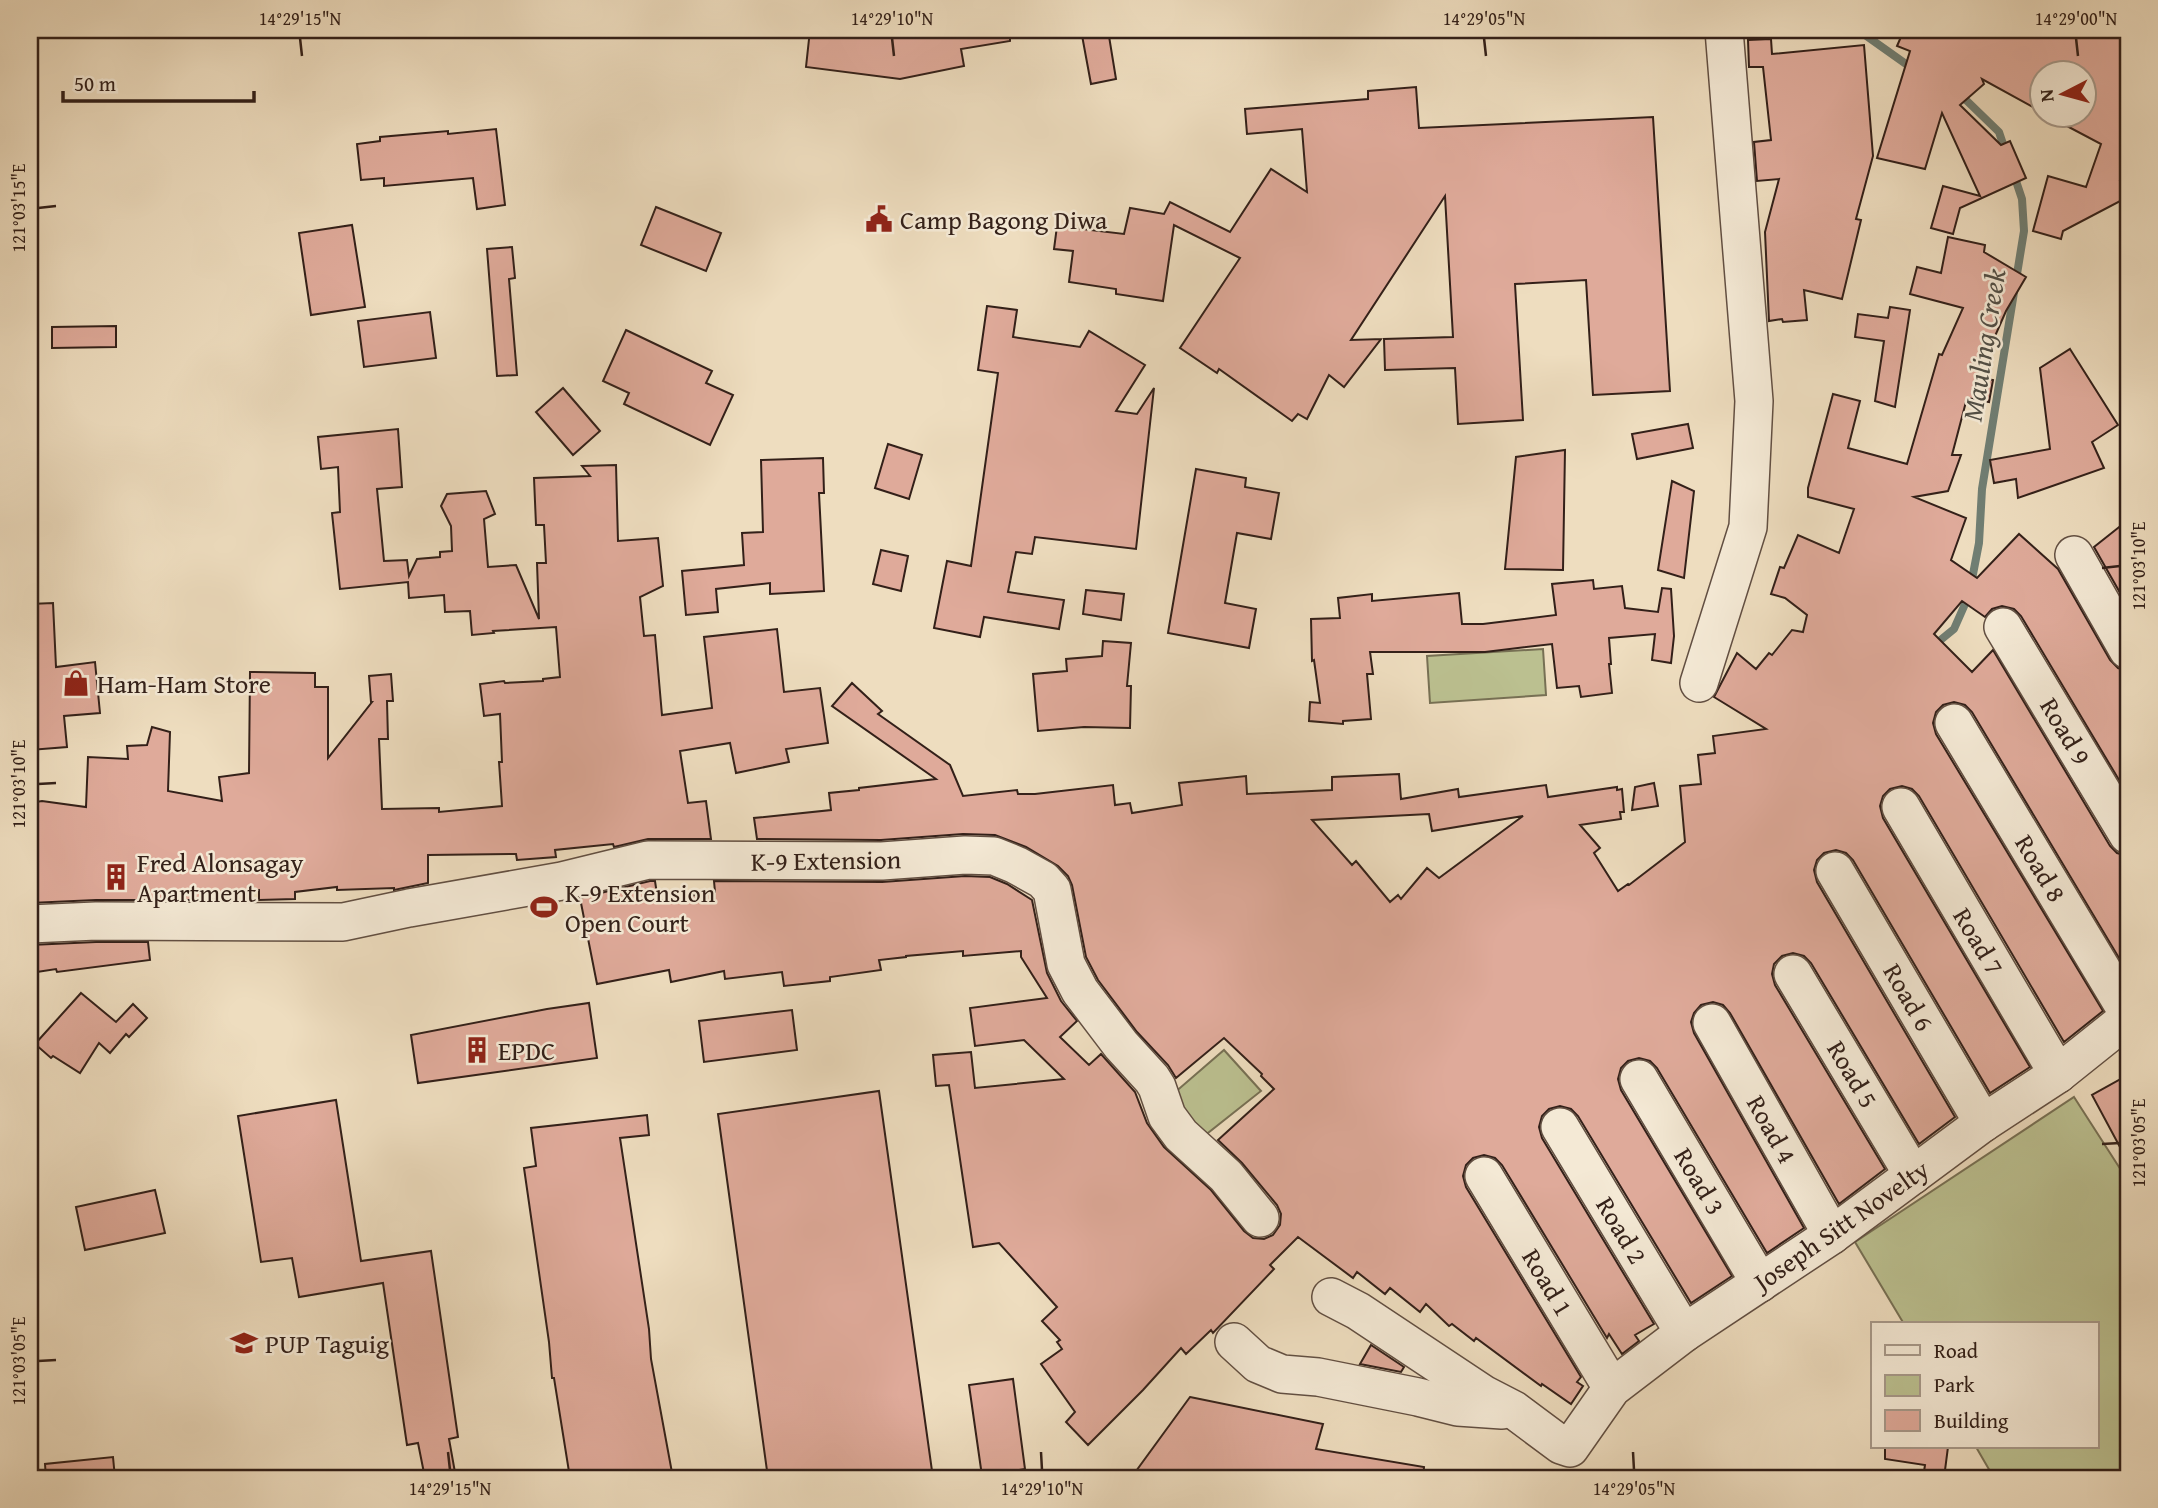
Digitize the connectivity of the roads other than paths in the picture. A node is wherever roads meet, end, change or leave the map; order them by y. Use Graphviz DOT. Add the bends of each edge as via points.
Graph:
graph roads {
  1 [pos="1724,30"];
  2 [pos="2074,555"];
  3 [pos="2003,627"];
  4 [pos="2128,650"];
  5 [pos="1699,683"];
  6 [pos="1954,723"];
  7 [pos="1901,807"];
  8 [pos="2128,835"];
  9 [pos="1835,871"];
  10 [pos="30,924"];
  11 [pos="1793,974"];
  12 [pos="2128,1016"];
  13 [pos="1712,1023"];
  14 [pos="2058,1074"];
  15 [pos="1639,1079"];
  16 [pos="1983,1123"];
  17 [pos="1560,1127"];
  18 [pos="1913,1175"];
  19 [pos="1483,1176"];
  20 [pos="1260,1218"];
  21 [pos="1832,1235"];
  22 [pos="1760,1283"];
  23 [pos="1331,1297"];
  24 [pos="1684,1332"];
  25 [pos="1234,1342"];
  26 [pos="1612,1388"];
  27 [pos="1514,1410"];
  1 -- 5 [label="street" via="1754,401 1748,527"];
  2 -- 4 [label="street"];
  3 -- 8 [label="street, Road 9"];
  6 -- 12 [label="street, Road 8"];
  7 -- 14 [label="street, Road 7"];
  9 -- 16 [label="street, Road 6"];
  10 -- 20 [label="street, K-9 Extension" via="343,922 648,860 882,861 994,856 1043,880 1052,890 1066,964 1080,991 1152,1079 1167,1116 1181,1135 1226,1176"];
  11 -- 18 [label="street, Road 5"];
  12 -- 14 [label="street, Joseph Sitt Novelty"];
  13 -- 21 [label="street, Road 4"];
  14 -- 16 [label="street, Joseph Sitt Novelty"];
  15 -- 22 [label="street, Road 3"];
  16 -- 18 [label="street, Joseph Sitt Novelty"];
  17 -- 24 [label="street, Road 2"];
  18 -- 21 [label="street, Joseph Sitt Novelty"];
  19 -- 26 [label="street, Road 1"];
  21 -- 22 [label="street, Joseph Sitt Novelty"];
  22 -- 24 [label="street, Joseph Sitt Novelty"];
  23 -- 27 [label="street"];
  24 -- 26 [label="street, Joseph Sitt Novelty"];
  25 -- 27 [label="street" via="1258,1364 1282,1374 1318,1377 1458,1407"];
  26 -- 27 [label="street, Joseph Sitt Novelty" via="1570,1448"];
}
